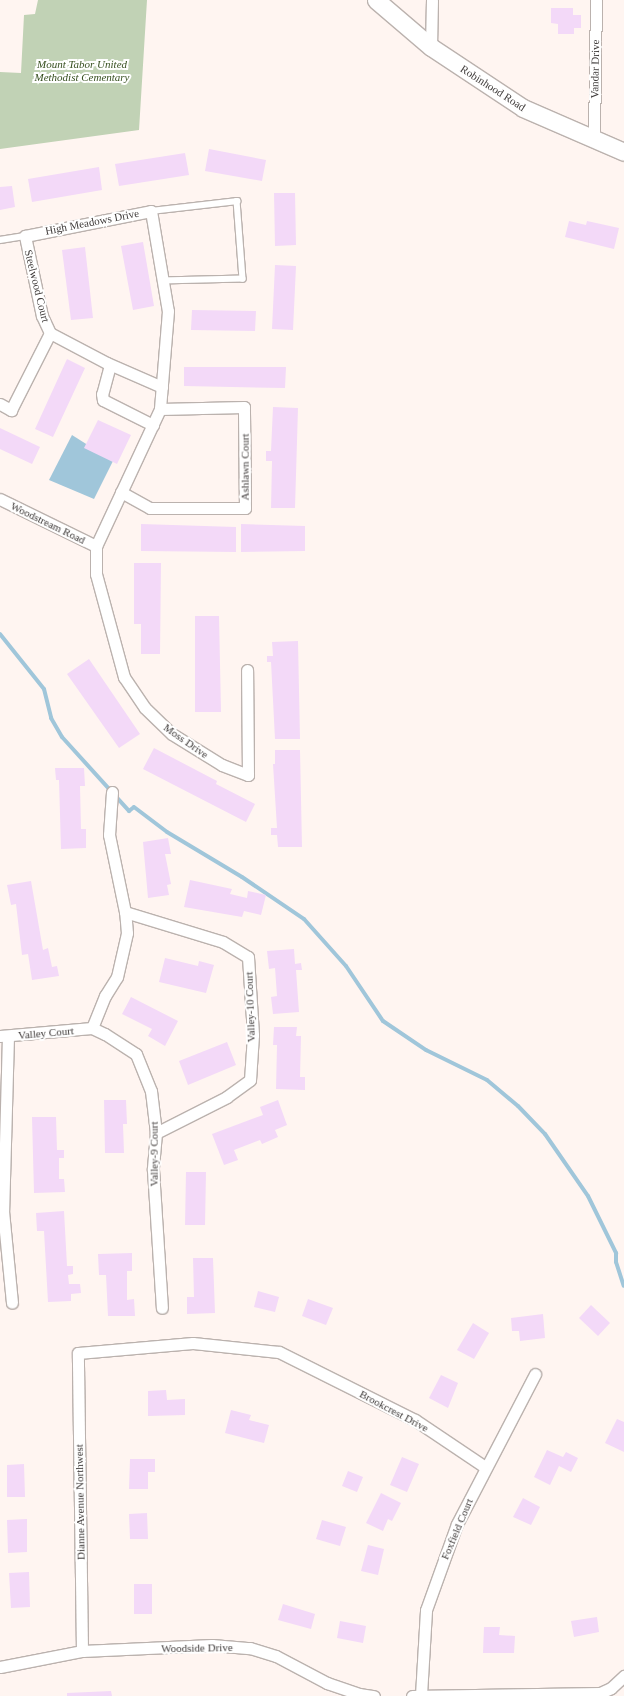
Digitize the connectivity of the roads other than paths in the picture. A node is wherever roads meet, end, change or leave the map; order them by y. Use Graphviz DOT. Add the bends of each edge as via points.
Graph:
graph roads {
  1 [pos="376,0"];
  2 [pos="432,0"];
  3 [pos="596,0"];
  4 [pos="431,48"];
  5 [pos="594,139"];
  6 [pos="624,152"];
  7 [pos="151,211"];
  8 [pos="25,236"];
  9 [pos="0,240"];
  10 [pos="162,281"];
  11 [pos="50,333"];
  12 [pos="110,365"];
  13 [pos="162,387"];
  14 [pos="0,404"];
  15 [pos="160,409"];
  16 [pos="153,425"];
  17 [pos="121,492"];
  18 [pos="0,499"];
  19 [pos="96,546"];
  20 [pos="247,670"];
  21 [pos="112,792"];
  22 [pos="125,912"];
  23 [pos="92,1028"];
  24 [pos="4,1036"];
  25 [pos="156,1133"];
  26 [pos="12,1303"];
  27 [pos="162,1308"];
  28 [pos="78,1353"];
  29 [pos="535,1374"];
  30 [pos="485,1467"];
  31 [pos="82,1651"];
  32 [pos="0,1667"];
  33 [pos="624,1676"];
  34 [pos="374,1696"];
  35 [pos="417,1696"];
  1 -- 4 [label="main road, Robinhood Road"];
  2 -- 4 [label="street"];
  3 -- 5 [label="street, Vandar Drive"];
  4 -- 5 [label="main road, Robinhood Road" via="523,108"];
  5 -- 6 [label="main road, Robinhood Road"];
  7 -- 8 [label="street, High Meadows Drive"];
  7 -- 10 [label="street, High Meadows Drive"];
  7 -- 10 [label="lane" via="237,201 243,279"];
  8 -- 9 [label="lane"];
  8 -- 11 [label="street, Steelwood Court" via="42,316"];
  10 -- 13 [label="street, High Meadows Drive" via="168,311"];
  11 -- 12 [label="street"];
  11 -- 14 [label="street, Steelwood Court" via="11,410"];
  12 -- 13 [label="street"];
  12 -- 16 [label="street" via="102,394 103,400"];
  13 -- 15 [label="street, High Meadows Drive"];
  15 -- 16 [label="street, High Meadows Drive"];
  15 -- 17 [label="street, Ashlawn Court" via="244,407 245,508 150,508"];
  16 -- 17 [label="street, High Meadows Drive"];
  17 -- 19 [label="street, High Meadows Drive"];
  18 -- 19 [label="street, Woodstream Road"];
  19 -- 20 [label="street, Moss Drive" via="96,574 124,677 145,708 172,734 222,765 248,775"];
  21 -- 22 [label="street" via="109,835"];
  22 -- 23 [label="street" via="127,933 123,957 117,977 105,996"];
  22 -- 25 [label="street, Valley-10 Court" via="223,942 248,957 253,1035 250,1080 227,1097"];
  23 -- 24 [label="street, Valley Court"];
  23 -- 25 [label="street, Valley-9 Court" via="136,1054 151,1091"];
  24 -- 26 [label="street" via="3,1211"];
  25 -- 27 [label="street, Valley-9 Court" via="153,1170"];
  28 -- 30 [label="street, Brookcrest Drive" via="193,1343 279,1352 415,1420"];
  28 -- 31 [label="street, Dianne Avenue Northwest"];
  29 -- 30 [label="street, Foxfield Court"];
  30 -- 35 [label="street, Foxfield Court" via="457,1524 426,1610"];
  31 -- 32 [label="street, Woodside Drive"];
  31 -- 34 [label="street, Woodside Drive" via="212,1645 250,1648 276,1656 327,1683 359,1694"];
  33 -- 35 [label="street" via="611,1688 600,1692"];
}
